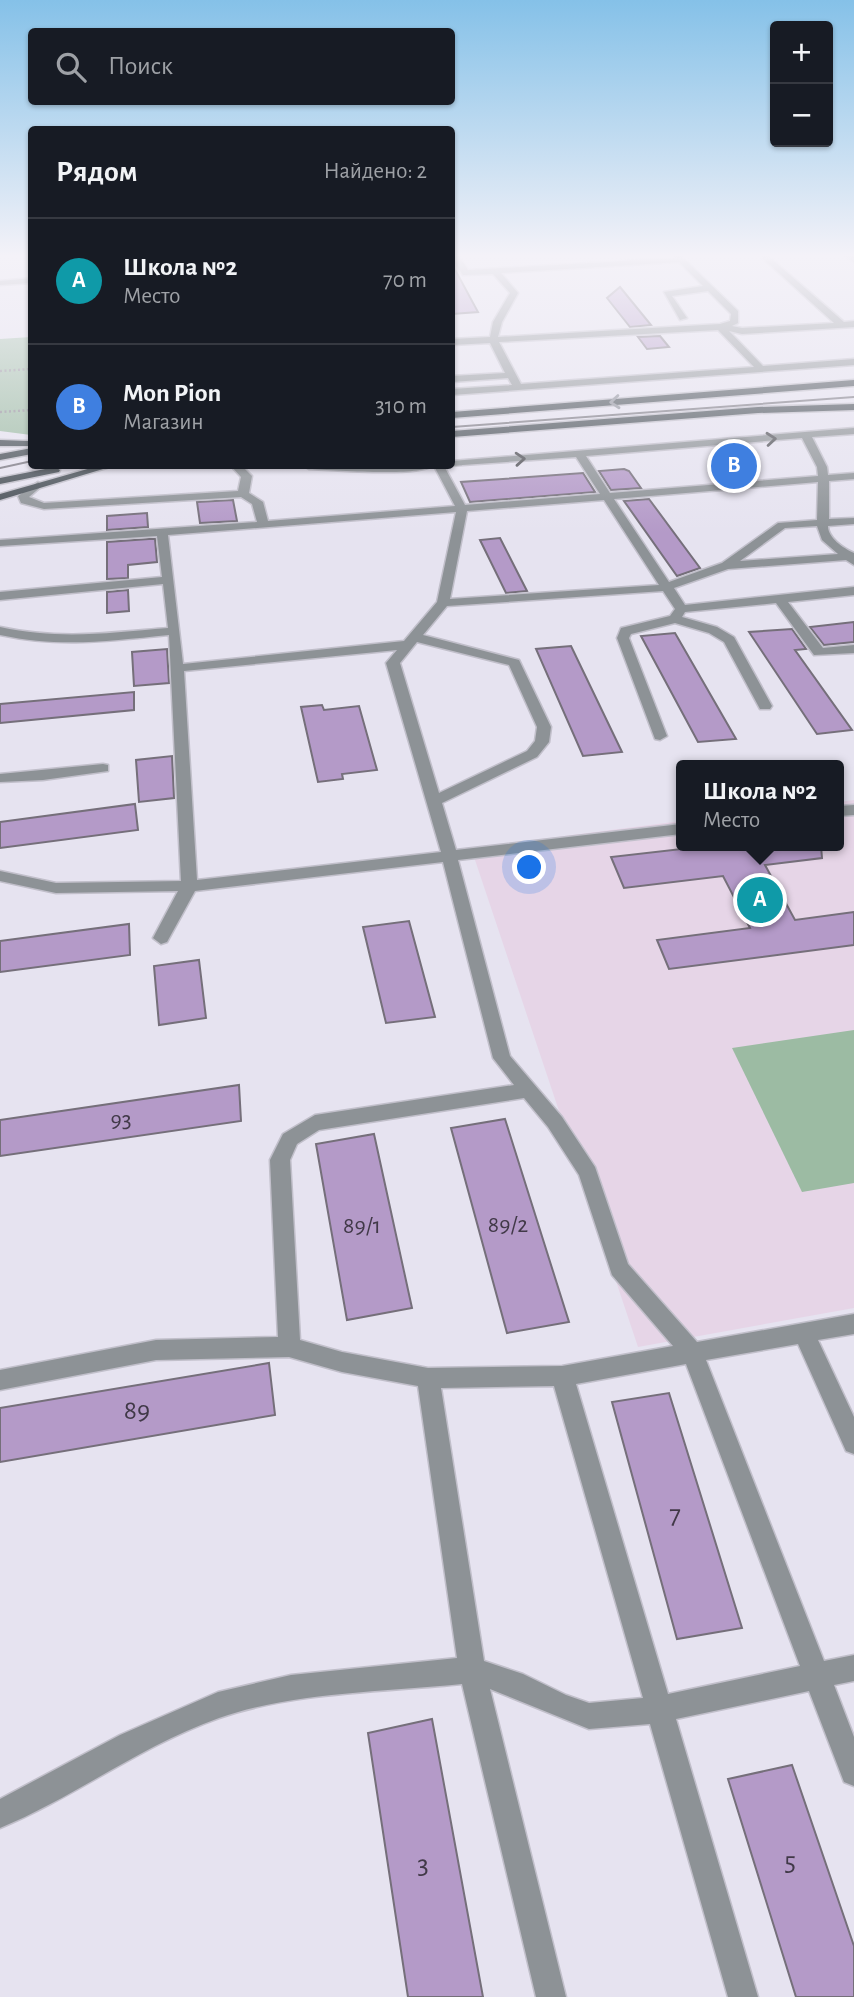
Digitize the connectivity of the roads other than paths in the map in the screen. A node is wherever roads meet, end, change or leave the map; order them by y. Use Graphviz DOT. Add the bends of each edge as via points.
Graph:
graph roads {
  1 [pos="495,347"];
  2 [pos="740,347"];
  3 [pos="854,362"];
  4 [pos="761,369"];
  5 [pos="511,375"];
  6 [pos="455,379"];
  7 [pos="854,383"];
  8 [pos="517,387"];
  9 [pos="455,392"];
  10 [pos="854,407"];
  11 [pos="455,415"];
  12 [pos="854,431"];
  13 [pos="455,434"];
  14 [pos="807,436"];
  15 [pos="0,443"];
  16 [pos="28,443"];
  17 [pos="28,453"];
  18 [pos="579,454"];
  19 [pos="0,457"];
  20 [pos="455,464"];
  21 [pos="69,469"];
  22 [pos="97,469"];
  23 [pos="239,469"];
  24 [pos="441,469"];
  25 [pos="854,476"];
  26 [pos="822,479"];
  27 [pos="0,481"];
  28 [pos="38,485"];
  29 [pos="243,494"];
  30 [pos="0,497"];
  31 [pos="605,497"];
  32 [pos="462,509"];
  33 [pos="825,521"];
  34 [pos="854,521"];
  35 [pos="263,525"];
  36 [pos="162,531"];
  37 [pos="0,543"];
  38 [pos="852,557"];
  39 [pos="726,566"];
  40 [pos="167,580"];
  41 [pos="669,587"];
  42 [pos="854,591"];
  43 [pos="0,596"];
  44 [pos="780,600"];
  45 [pos="443,603"];
  46 [pos="678,614"];
  47 [pos="0,631"];
  48 [pos="175,631"];
  49 [pos="409,641"];
  50 [pos="854,649"];
  51 [pos="179,668"];
  52 [pos="765,706"];
  53 [pos="660,736"];
  54 [pos="103,768"];
  55 [pos="0,778"];
  56 [pos="434,801"];
  57 [pos="676,830"];
  58 [pos="449,855"];
  59 [pos="0,876"];
  60 [pos="189,886"];
  61 [pos="161,938"];
  62 [pos="529,1090"];
  63 [pos="854,1324"];
  64 [pos="804,1332"];
  65 [pos="289,1347"];
  66 [pos="692,1352"];
  67 [pos="562,1376"];
  68 [pos="428,1378"];
  69 [pos="0,1380"];
  70 [pos="854,1443"];
  71 [pos="854,1668"];
  72 [pos="472,1670"];
  73 [pos="816,1676"];
  74 [pos="657,1710"];
  75 [pos="854,1772"];
  76 [pos="0,1814"];
  77 [pos="551,1997"];
  78 [pos="743,1997"];
  1 -- 5 [label="lane"];
  2 -- 4 [label="lane"];
  3 -- 4 [label="lane"];
  4 -- 8 [label="lane"];
  5 -- 6 [label="lane"];
  5 -- 8 [label="lane"];
  7 -- 11 [label="main road, one-way"];
  8 -- 9 [label="lane"];
  10 -- 13 [label="main road"];
  12 -- 14 [label="lane"];
  18 -- 14 [label="lane, one-way"];
  14 -- 26 [label="lane" via="823,469"];
  15 -- 16 [label="main road"];
  17 -- 19 [label="main road"];
  20 -- 18 [label="lane, one-way"];
  18 -- 31 [label="lane"];
  21 -- 27 [label="main road"];
  22 -- 28 [label="main road"];
  23 -- 29 [label="lane" via="247,476"];
  24 -- 32 [label="lane"];
  25 -- 26 [label="lane"];
  26 -- 31 [label="lane"];
  26 -- 33 [label="lane"];
  28 -- 29 [label="lane" via="23,496 44,506"];
  28 -- 30 [label="main road"];
  29 -- 35 [label="lane" via="257,502"];
  31 -- 32 [label="lane"];
  31 -- 41 [label="lane"];
  32 -- 35 [label="lane"];
  32 -- 45 [label="lane"];
  33 -- 34 [label="lane"];
  33 -- 38 [label="lane" via="822,530 826,538"];
  33 -- 39 [label="lane" via="782,525"];
  35 -- 36 [label="lane"];
  36 -- 37 [label="lane"];
  36 -- 40 [label="lane"];
  38 -- 39 [label="lane"];
  39 -- 41 [label="lane"];
  40 -- 43 [label="lane"];
  40 -- 48 [label="lane"];
  41 -- 45 [label="lane"];
  41 -- 46 [label="lane"];
  42 -- 44 [label="lane"];
  44 -- 46 [label="lane"];
  44 -- 50 [label="lane" via="819,652"];
  45 -- 49 [label="lane"];
  46 -- 52 [label="lane" via="729,640"];
  46 -- 53 [label="lane" via="626,631 623,638"];
  47 -- 48 [label="lane" via="71,640"];
  48 -- 51 [label="lane"];
  49 -- 51 [label="lane"];
  49 -- 56 [label="lane" via="393,663"];
  49 -- 56 [label="lane" via="514,663 544,727 542,742 531,754"];
  51 -- 60 [label="lane"];
  54 -- 55 [label="lane"];
  56 -- 58 [label="lane"];
  57 -- 58 [label="lane"];
  58 -- 60 [label="lane"];
  58 -- 62 [label="lane" via="502,1058"];
  59 -- 60 [label="lane" via="56,888"];
  60 -- 61 [label="lane"];
  62 -- 65 [label="lane" via="315,1123 290,1139 280,1160"];
  62 -- 66 [label="lane" via="588,1173 619,1269"];
  63 -- 64 [label="lane"];
  64 -- 66 [label="lane"];
  64 -- 70 [label="lane"];
  65 -- 68 [label="lane"];
  65 -- 69 [label="lane" via="156,1350"];
  66 -- 67 [label="lane"];
  66 -- 73 [label="lane"];
  67 -- 68 [label="lane"];
  67 -- 74 [label="lane"];
  68 -- 72 [label="lane"];
  71 -- 73 [label="lane"];
  72 -- 74 [label="lane" via="589,1716"];
  72 -- 76 [label="lane" via="291,1688 218,1705"];
  72 -- 77 [label="lane"];
  73 -- 74 [label="lane"];
  73 -- 75 [label="lane"];
  74 -- 78 [label="lane"];
}
